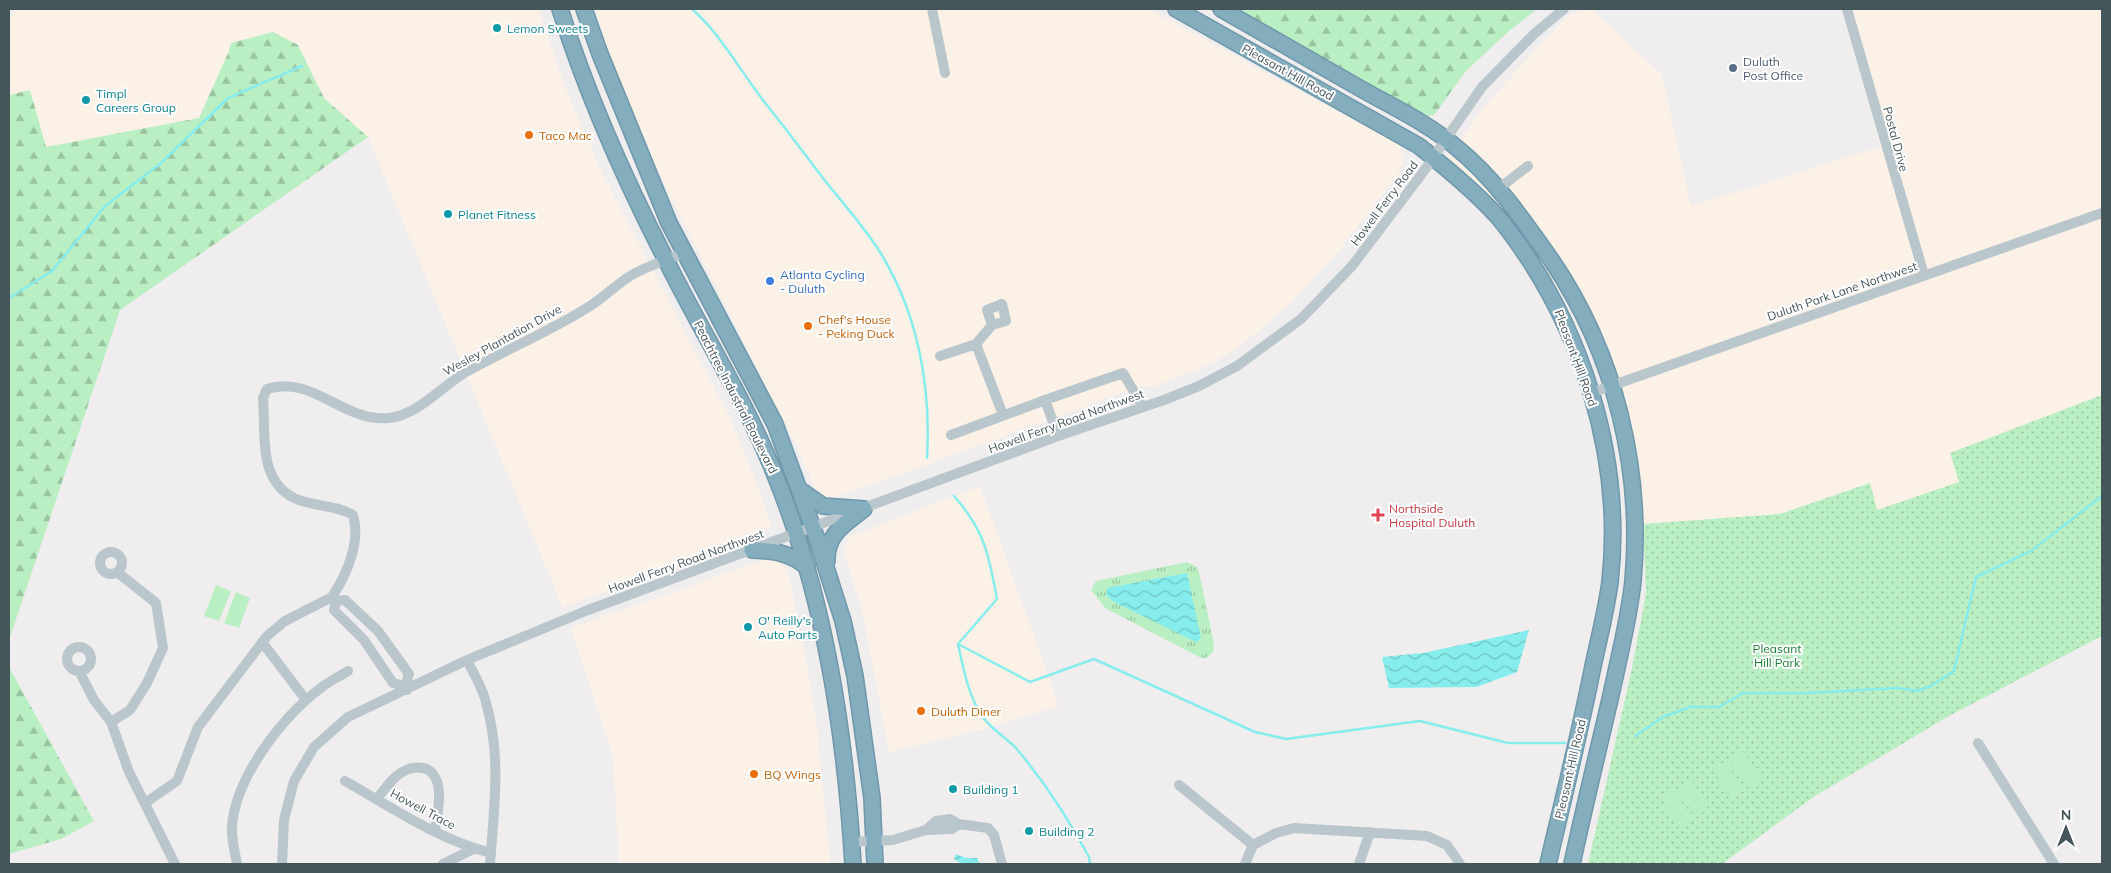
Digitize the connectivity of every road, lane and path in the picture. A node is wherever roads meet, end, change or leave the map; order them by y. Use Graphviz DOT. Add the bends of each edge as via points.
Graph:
graph roads {
  1 [pos="560,9"];
  2 [pos="584,9"];
  3 [pos="932,9"];
  4 [pos="1176,9"];
  5 [pos="1221,9"];
  6 [pos="1564,9"];
  7 [pos="1847,9"];
  8 [pos="945,73"];
  9 [pos="1445,139"];
  10 [pos="1433,157"];
  11 [pos="1528,166"];
  12 [pos="1498,189"];
  13 [pos="2102,213"];
  14 [pos="685,252"];
  15 [pos="666,261"];
  16 [pos="1924,275"];
  17 [pos="992,325"];
  18 [pos="976,344"];
  19 [pos="940,356"];
  20 [pos="1612,385"];
  21 [pos="1199,386"];
  22 [pos="1591,393"];
  23 [pos="1044,400"];
  24 [pos="1143,407"];
  25 [pos="1003,415"];
  26 [pos="951,434"];
  27 [pos="1058,436"];
  28 [pos="800,490"];
  29 [pos="864,509"];
  30 [pos="812,527"];
  31 [pos="796,533"];
  32 [pos="752,550"];
  33 [pos="807,567"];
  34 [pos="827,570"];
  35 [pos="117,572"];
  36 [pos="334,599"];
  37 [pos="262,642"];
  38 [pos="388,643"];
  39 [pos="374,654"];
  40 [pos="467,660"];
  41 [pos="79,671"];
  42 [pos="348,671"];
  43 [pos="406,688"];
  44 [pos="306,700"];
  45 [pos="111,722"];
  46 [pos="1978,743"];
  47 [pos="345,782"];
  48 [pos="1179,785"];
  49 [pos="377,799"];
  50 [pos="145,804"];
  51 [pos="436,831"];
  52 [pos="1370,832"];
  53 [pos="874,841"];
  54 [pos="852,842"];
  55 [pos="1253,845"];
  56 [pos="474,849"];
  57 [pos="491,853"];
  58 [pos="175,864"];
  59 [pos="237,864"];
  60 [pos="282,864"];
  61 [pos="443,864"];
  62 [pos="490,864"];
  63 [pos="853,864"];
  64 [pos="875,864"];
  65 [pos="1002,864"];
  66 [pos="1245,864"];
  67 [pos="1359,864"];
  68 [pos="1460,864"];
  69 [pos="1548,864"];
  70 [pos="1572,864"];
  71 [pos="2054,864"];
  1 -- 15 [label="highway, Peachtree Industrial Boulevard" via="593,99"];
  2 -- 14 [label="highway, Peachtree Industrial Boulevard" via="665,213"];
  3 -- 8 [label="street"];
  4 -- 10 [label="highway, Pleasant Hill Road" via="1419,146"];
  5 -- 9 [label="highway, Pleasant Hill Road"];
  6 -- 9 [label="street, Howell Ferry Road" via="1505,61"];
  7 -- 16 [label="street, Postal Drive"];
  9 -- 10 [label="street, Howell Ferry Road"];
  9 -- 12 [label="highway, Pleasant Hill Road"];
  10 -- 21 [label="street, Howell Ferry Road" via="1352,266 1314,307 1267,346"];
  10 -- 22 [label="highway, Pleasant Hill Road" via="1502,222 1535,267 1566,323"];
  11 -- 12 [label="street"];
  12 -- 20 [label="highway, Pleasant Hill Road" via="1534,234 1570,290 1593,335"];
  13 -- 16 [label="street, Duluth Park Lane Northwest"];
  14 -- 15 [label="street"];
  14 -- 28 [label="highway, Peachtree Industrial Boulevard" via="775,424"];
  15 -- 31 [label="highway, Peachtree Industrial Boulevard" via="752,425 775,474"];
  15 -- 36 [label="street, Wesley Plantation Drive" via="629,277 590,306 465,372 408,413 388,418 366,416 308,389 278,385 266,389 263,398 265,458 271,475 294,498 331,506 353,515 356,543"];
  16 -- 20 [label="street, Duluth Park Lane Northwest"];
  17 -- 18 [label="street"];
  18 -- 19 [label="street"];
  18 -- 25 [label="street"];
  20 -- 22 [label="street, Duluth Park Lane Northwest"];
  20 -- 70 [label="highway, Pleasant Hill Road" via="1629,461 1634,511 1633,576 1622,644"];
  21 -- 24 [label="street, Howell Ferry Road Northwest"];
  22 -- 69 [label="highway, Pleasant Hill Road" via="1610,493 1610,582"];
  23 -- 24 [label="street" via="1123,372"];
  23 -- 25 [label="street"];
  23 -- 27 [label="street"];
  24 -- 27 [label="street, Howell Ferry Road Northwest"];
  25 -- 26 [label="street"];
  27 -- 29 [label="street, Howell Ferry Road Northwest"];
  28 -- 29 [label="highway" via="823,506"];
  28 -- 30 [label="highway, Peachtree Industrial Boulevard"];
  29 -- 30 [label="street, Howell Ferry Road Northwest"];
  29 -- 34 [label="highway" via="837,530 831,539 826,550"];
  30 -- 31 [label="street, Howell Ferry Road Northwest"];
  30 -- 34 [label="highway, Peachtree Industrial Boulevard"];
  31 -- 32 [label="street, Howell Ferry Road Northwest"];
  31 -- 33 [label="highway, Peachtree Industrial Boulevard"];
  32 -- 33 [label="highway" via="784,553"];
  32 -- 40 [label="street, Howell Ferry Road Northwest" via="588,610"];
  33 -- 54 [label="highway, Peachtree Industrial Boulevard" via="817,601 835,697"];
  34 -- 53 [label="highway, Peachtree Industrial Boulevard" via="856,684 867,756"];
  35 -- 45 [label="street" via="156,603 163,648 130,710"];
  36 -- 37 [label="street" via="285,621"];
  36 -- 38 [label="street" via="346,600"];
  36 -- 39 [label="street" via="334,610"];
  37 -- 44 [label="street"];
  37 -- 50 [label="street" via="198,727 177,781"];
  38 -- 39 [label="street"];
  38 -- 43 [label="street" via="409,674"];
  39 -- 43 [label="street" via="392,683"];
  40 -- 43 [label="street, Howell Ferry Road Northwest"];
  40 -- 57 [label="street" via="484,696 491,723 497,784"];
  41 -- 45 [label="street" via="94,700"];
  42 -- 44 [label="street"];
  43 -- 60 [label="street, Howell Ferry Road Northwest" via="348,717 314,747 294,782 284,820"];
  44 -- 59 [label="street" via="261,752 244,780 232,826"];
  45 -- 50 [label="street" via="129,772"];
  46 -- 71 [label="street"];
  47 -- 49 [label="street, Howell Trace"];
  48 -- 55 [label="street"];
  49 -- 51 [label="street, Howell Trace"];
  49 -- 51 [label="street" via="388,783 402,772 415,767 429,770 436,778 438,790"];
  50 -- 58 [label="street"];
  51 -- 56 [label="street, Howell Trace"];
  52 -- 55 [label="street" via="1294,828"];
  52 -- 67 [label="street"];
  52 -- 68 [label="street" via="1427,836 1447,844"];
  53 -- 54 [label="street"];
  53 -- 64 [label="highway, Peachtree Industrial Boulevard"];
  53 -- 65 [label="street" via="893,840 926,830 936,821 950,819 991,830"];
  54 -- 63 [label="highway, Peachtree Industrial Boulevard"];
  55 -- 66 [label="street"];
  56 -- 57 [label="street, Howell Trace"];
  56 -- 61 [label="street"];
  57 -- 62 [label="street"];
}
